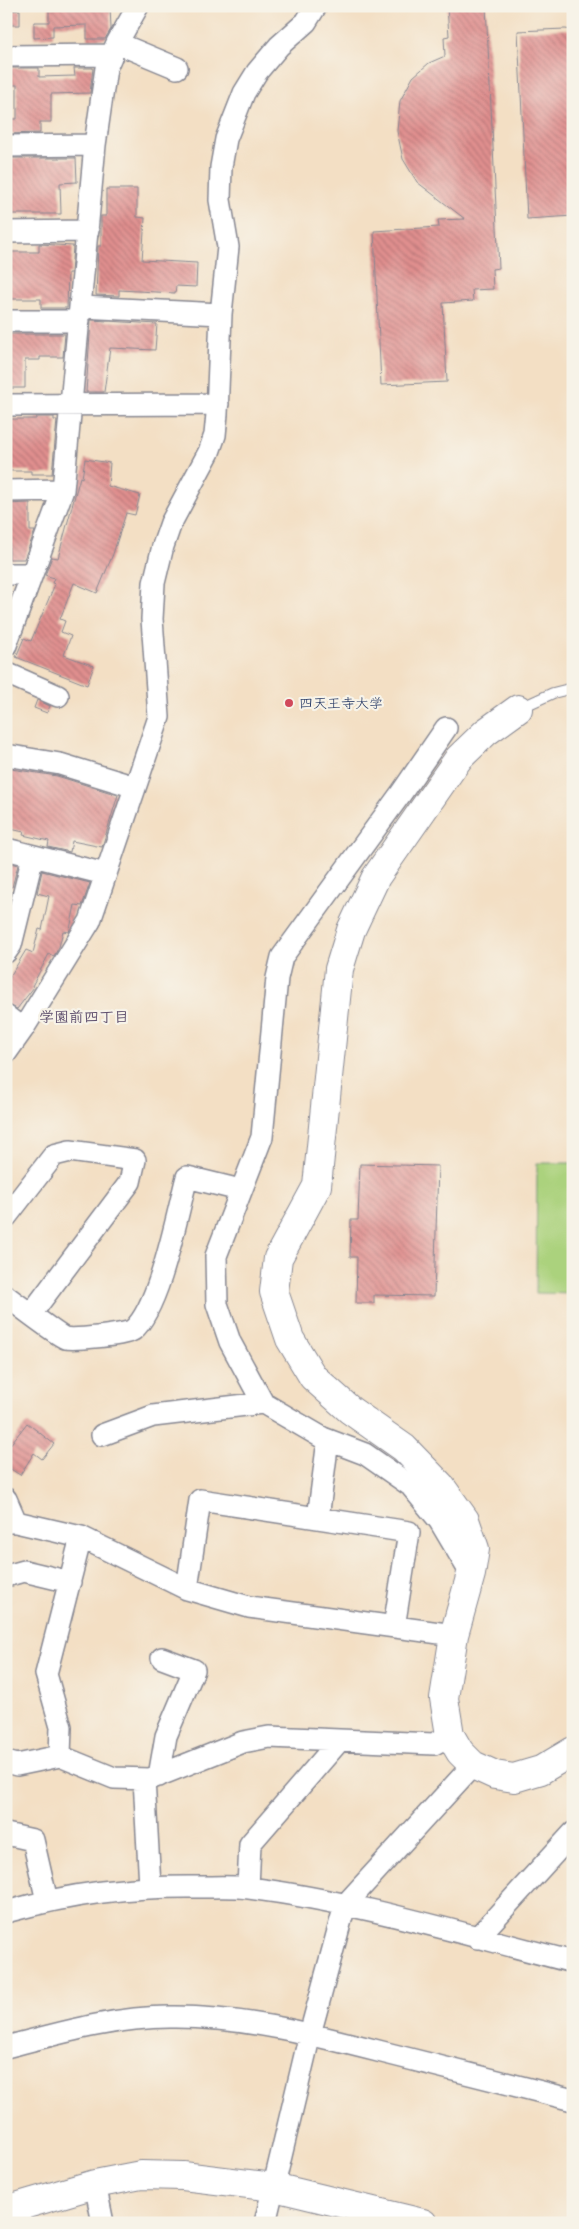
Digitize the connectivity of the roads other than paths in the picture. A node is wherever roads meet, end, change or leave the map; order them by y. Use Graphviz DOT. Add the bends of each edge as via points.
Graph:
graph roads {
  1 [pos="138,6"];
  2 [pos="316,6"];
  3 [pos="115,49"];
  4 [pos="6,56"];
  5 [pos="177,68"];
  6 [pos="6,146"];
  7 [pos="95,146"];
  8 [pos="88,231"];
  9 [pos="6,232"];
  10 [pos="80,314"];
  11 [pos="221,314"];
  12 [pos="6,321"];
  13 [pos="72,404"];
  14 [pos="218,404"];
  15 [pos="6,405"];
  16 [pos="63,490"];
  17 [pos="6,491"];
  18 [pos="6,574"];
  19 [pos="32,574"];
  20 [pos="6,645"];
  21 [pos="6,673"];
  22 [pos="573,688"];
  23 [pos="58,696"];
  24 [pos="518,710"];
  25 [pos="446,728"];
  26 [pos="6,755"];
  27 [pos="135,787"];
  28 [pos="6,849"];
  29 [pos="33,856"];
  30 [pos="105,874"];
  31 [pos="6,952"];
  32 [pos="6,1016"];
  33 [pos="23,1029"];
  34 [pos="6,1053"];
  35 [pos="240,1190"];
  36 [pos="6,1217"];
  37 [pos="6,1296"];
  38 [pos="31,1314"];
  39 [pos="263,1403"];
  40 [pos="102,1435"];
  41 [pos="328,1440"];
  42 [pos="6,1499"];
  43 [pos="318,1518"];
  44 [pos="11,1522"];
  45 [pos="81,1537"];
  46 [pos="471,1574"];
  47 [pos="6,1576"];
  48 [pos="70,1582"];
  49 [pos="187,1589"];
  50 [pos="394,1627"];
  51 [pos="454,1635"];
  52 [pos="162,1658"];
  53 [pos="450,1735"];
  54 [pos="340,1740"];
  55 [pos="573,1751"];
  56 [pos="60,1756"];
  57 [pos="6,1762"];
  58 [pos="473,1765"];
  59 [pos="151,1777"];
  60 [pos="573,1833"];
  61 [pos="6,1834"];
  62 [pos="150,1886"];
  63 [pos="248,1887"];
  64 [pos="47,1900"];
  65 [pos="345,1905"];
  66 [pos="6,1912"];
  67 [pos="477,1938"];
  68 [pos="573,1962"];
  69 [pos="310,2034"];
  70 [pos="6,2047"];
  71 [pos="573,2100"];
  72 [pos="95,2184"];
  73 [pos="274,2187"];
  74 [pos="6,2210"];
  75 [pos="372,2217"];
  76 [pos="103,2223"];
  77 [pos="265,2223"];
  78 [pos="423,2223"];
  1 -- 3 [label="street"];
  2 -- 11 [label="street" via="306,22 256,72 226,139 220,200 228,247"];
  3 -- 4 [label="street"];
  3 -- 5 [label="street"];
  3 -- 7 [label="street" via="106,68"];
  6 -- 7 [label="street"];
  7 -- 8 [label="street"];
  8 -- 9 [label="street"];
  8 -- 10 [label="street"];
  10 -- 11 [label="street"];
  10 -- 12 [label="street"];
  10 -- 13 [label="street"];
  11 -- 14 [label="street"];
  13 -- 14 [label="street"];
  13 -- 15 [label="street"];
  13 -- 16 [label="street"];
  14 -- 27 [label="street" via="215,435 209,452 171,523 154,583 152,619 159,717"];
  16 -- 17 [label="street"];
  16 -- 19 [label="street"];
  18 -- 19 [label="street"];
  19 -- 20 [label="street"];
  21 -- 23 [label="street"];
  22 -- 24 [label="lane" via="553,693"];
  24 -- 46 [label="street" via="486,732 459,758 376,877 351,930 339,969 317,1186 278,1258 274,1292 290,1339 313,1377 350,1410 404,1448 440,1485 465,1520 474,1549"];
  25 -- 35 [label="street" via="282,957 277,978 262,1137"];
  26 -- 27 [label="street" via="60,764"];
  27 -- 30 [label="street"];
  28 -- 29 [label="street"];
  29 -- 30 [label="street"];
  29 -- 31 [label="street" via="11,944"];
  30 -- 33 [label="street" via="90,921"];
  32 -- 33 [label="street"];
  33 -- 34 [label="street"];
  35 -- 38 [label="street" via="186,1177 154,1300 142,1322 131,1332 64,1338"];
  35 -- 39 [label="street" via="216,1256 217,1304 230,1342"];
  36 -- 38 [label="street" via="54,1155 70,1151 135,1160 130,1182"];
  37 -- 38 [label="street"];
  39 -- 40 [label="street" via="153,1416"];
  39 -- 41 [label="street"];
  41 -- 43 [label="street"];
  41 -- 46 [label="street" via="365,1454 412,1486 439,1520"];
  42 -- 44 [label="street"];
  43 -- 49 [label="street" via="200,1500"];
  43 -- 50 [label="street" via="409,1532"];
  44 -- 45 [label="street"];
  45 -- 48 [label="street"];
  45 -- 49 [label="street"];
  46 -- 51 [label="street"];
  47 -- 48 [label="street" via="24,1571"];
  48 -- 56 [label="street" via="46,1674 61,1727"];
  49 -- 50 [label="street" via="249,1607"];
  50 -- 51 [label="street"];
  51 -- 53 [label="street" via="444,1698"];
  52 -- 59 [label="street" via="194,1670"];
  53 -- 54 [label="street" via="434,1744"];
  53 -- 58 [label="street"];
  54 -- 59 [label="street" via="269,1738 252,1741"];
  54 -- 63 [label="street" via="250,1844"];
  55 -- 58 [label="street" via="541,1770 514,1778 496,1775"];
  56 -- 57 [label="street" via="17,1765"];
  56 -- 59 [label="street" via="114,1778"];
  58 -- 65 [label="street"];
  59 -- 62 [label="street"];
  60 -- 67 [label="street"];
  61 -- 64 [label="street" via="33,1840"];
  62 -- 63 [label="street"];
  62 -- 64 [label="street"];
  63 -- 65 [label="street"];
  64 -- 66 [label="street"];
  65 -- 67 [label="street"];
  65 -- 69 [label="street"];
  67 -- 68 [label="street"];
  69 -- 70 [label="street" via="238,2020 170,2017 123,2020"];
  69 -- 71 [label="street"];
  69 -- 73 [label="street"];
  72 -- 73 [label="street" via="141,2175 183,2176"];
  72 -- 74 [label="street"];
  72 -- 76 [label="street"];
  73 -- 75 [label="street"];
  73 -- 77 [label="street"];
  75 -- 78 [label="street"];
}
